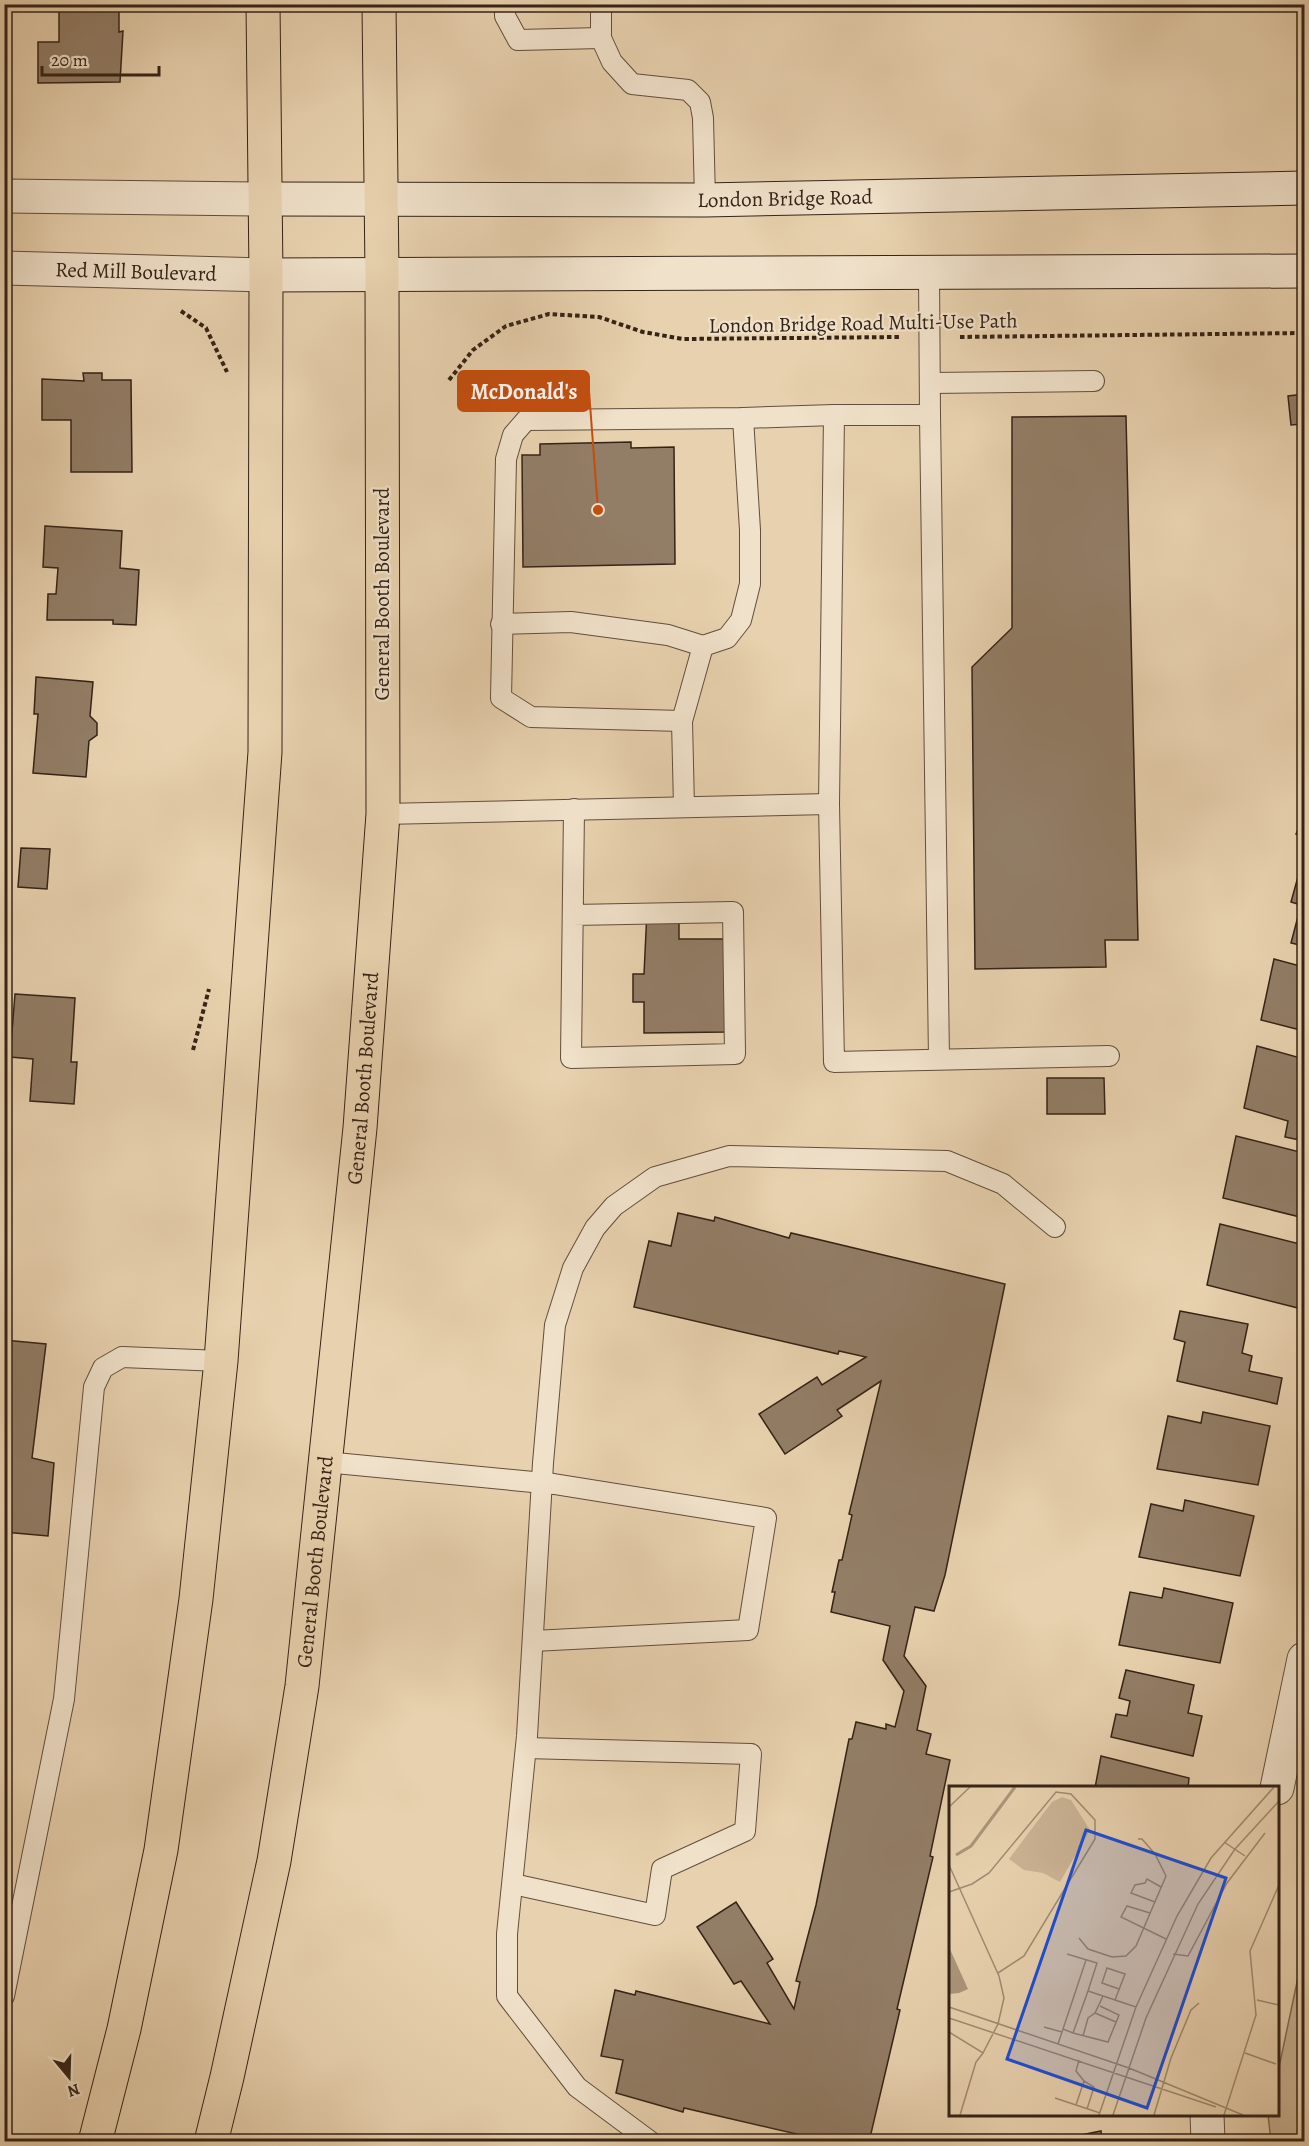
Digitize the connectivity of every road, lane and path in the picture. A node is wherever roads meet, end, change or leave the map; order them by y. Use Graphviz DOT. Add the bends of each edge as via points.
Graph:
graph roads {
  1 [pos="263,4"];
  2 [pos="379,4"];
  3 [pos="505,4"];
  4 [pos="602,4"];
  5 [pos="601,38"];
  6 [pos="1305,188"];
  7 [pos="4,196"];
  8 [pos="266,200"];
  9 [pos="381,200"];
  10 [pos="705,200"];
  11 [pos="4,268"];
  12 [pos="1305,271"];
  13 [pos="929,273"];
  14 [pos="267,275"];
  15 [pos="382,275"];
  16 [pos="177,308"];
  17 [pos="1305,333"];
  18 [pos="930,337"];
  19 [pos="228,374"];
  20 [pos="449,380"];
  21 [pos="1094,381"];
  22 [pos="931,383"];
  23 [pos="834,415"];
  24 [pos="930,415"];
  25 [pos="743,418"];
  26 [pos="501,624"];
  27 [pos="704,646"];
  28 [pos="682,721"];
  29 [pos="829,804"];
  30 [pos="684,807"];
  31 [pos="574,809"];
  32 [pos="383,813"];
  33 [pos="573,915"];
  34 [pos="211,979"];
  35 [pos="193,1050"];
  36 [pos="1109,1056"];
  37 [pos="939,1059"];
  38 [pos="1055,1227"];
  39 [pos="221,1361"];
  40 [pos="325,1462"];
  41 [pos="542,1482"];
  42 [pos="533,1641"];
  43 [pos="1305,1659"];
  44 [pos="526,1748"];
  45 [pos="1277,1786"];
  46 [pos="513,1884"];
  47 [pos="4,1996"];
  48 [pos="1207,2116"];
  49 [pos="95,2142"];
  50 [pos="211,2142"];
  51 [pos="651,2142"];
  52 [pos="1208,2142"];
  1 -- 8 [label="highway"];
  2 -- 9 [label="highway, General Booth Boulevard"];
  3 -- 5 [label="lane" via="505,16 518,40"];
  4 -- 5 [label="lane"];
  5 -- 10 [label="lane" via="612,62 632,84 688,90 700,102"];
  6 -- 10 [label="main road, London Bridge Road"];
  7 -- 8 [label="main road"];
  8 -- 9 [label="main road, London Bridge Road"];
  8 -- 14 [label="highway"];
  9 -- 10 [label="main road, London Bridge Road"];
  9 -- 15 [label="highway, General Booth Boulevard"];
  11 -- 14 [label="main road, Red Mill Boulevard"];
  12 -- 13 [label="main road"];
  13 -- 15 [label="main road"];
  13 -- 18 [label="lane"];
  14 -- 15 [label="main road"];
  14 -- 39 [label="highway" via="265,752"];
  15 -- 32 [label="highway, General Booth Boulevard"];
  16 -- 19 [label="path" via="206,328"];
  17 -- 18 [label="path, London Bridge Road Multi-Use Path"];
  18 -- 20 [label="path, London Bridge Road Multi-Use Path" via="684,339 644,332 599,317 549,314 506,326 473,350"];
  18 -- 22 [label="lane"];
  21 -- 22 [label="lane"];
  22 -- 24 [label="lane"];
  23 -- 24 [label="lane"];
  23 -- 25 [label="lane"];
  23 -- 29 [label="lane"];
  24 -- 37 [label="lane"];
  25 -- 26 [label="lane" via="526,420 513,435 506,459"];
  25 -- 27 [label="lane" via="750,584 741,620 727,638"];
  26 -- 27 [label="lane" via="571,622 668,635"];
  26 -- 28 [label="lane" via="501,698 531,717"];
  27 -- 28 [label="lane"];
  28 -- 30 [label="lane"];
  29 -- 30 [label="lane"];
  29 -- 37 [label="lane" via="834,1062"];
  30 -- 31 [label="lane"];
  31 -- 32 [label="lane"];
  31 -- 33 [label="lane"];
  32 -- 40 [label="highway, General Booth Boulevard" via="360,1128"];
  33 -- 33 [label="lane" via="571,1058 735,1054 733,912"];
  34 -- 35 [label="path"];
  36 -- 37 [label="lane"];
  38 -- 41 [label="lane" via="1003,1184 947,1161 729,1156 655,1177 614,1206 595,1228 573,1268 555,1325"];
  39 -- 47 [label="lane" via="122,1357 103,1368 94,1387 64,1699"];
  39 -- 49 [label="highway" via="196,1599 161,1850 124,2029"];
  40 -- 41 [label="lane"];
  40 -- 50 [label="highway, General Booth Boulevard" via="302,1686 274,1861"];
  41 -- 42 [label="lane"];
  41 -- 42 [label="lane" via="766,1518 748,1630"];
  42 -- 44 [label="lane"];
  43 -- 45 [label="main road"];
  44 -- 46 [label="lane"];
  44 -- 46 [label="lane" via="751,1754 745,1831 662,1869 655,1915"];
  46 -- 51 [label="lane" via="507,1934 507,1996 577,2087"];
  48 -- 52 [label="main road"];
}
